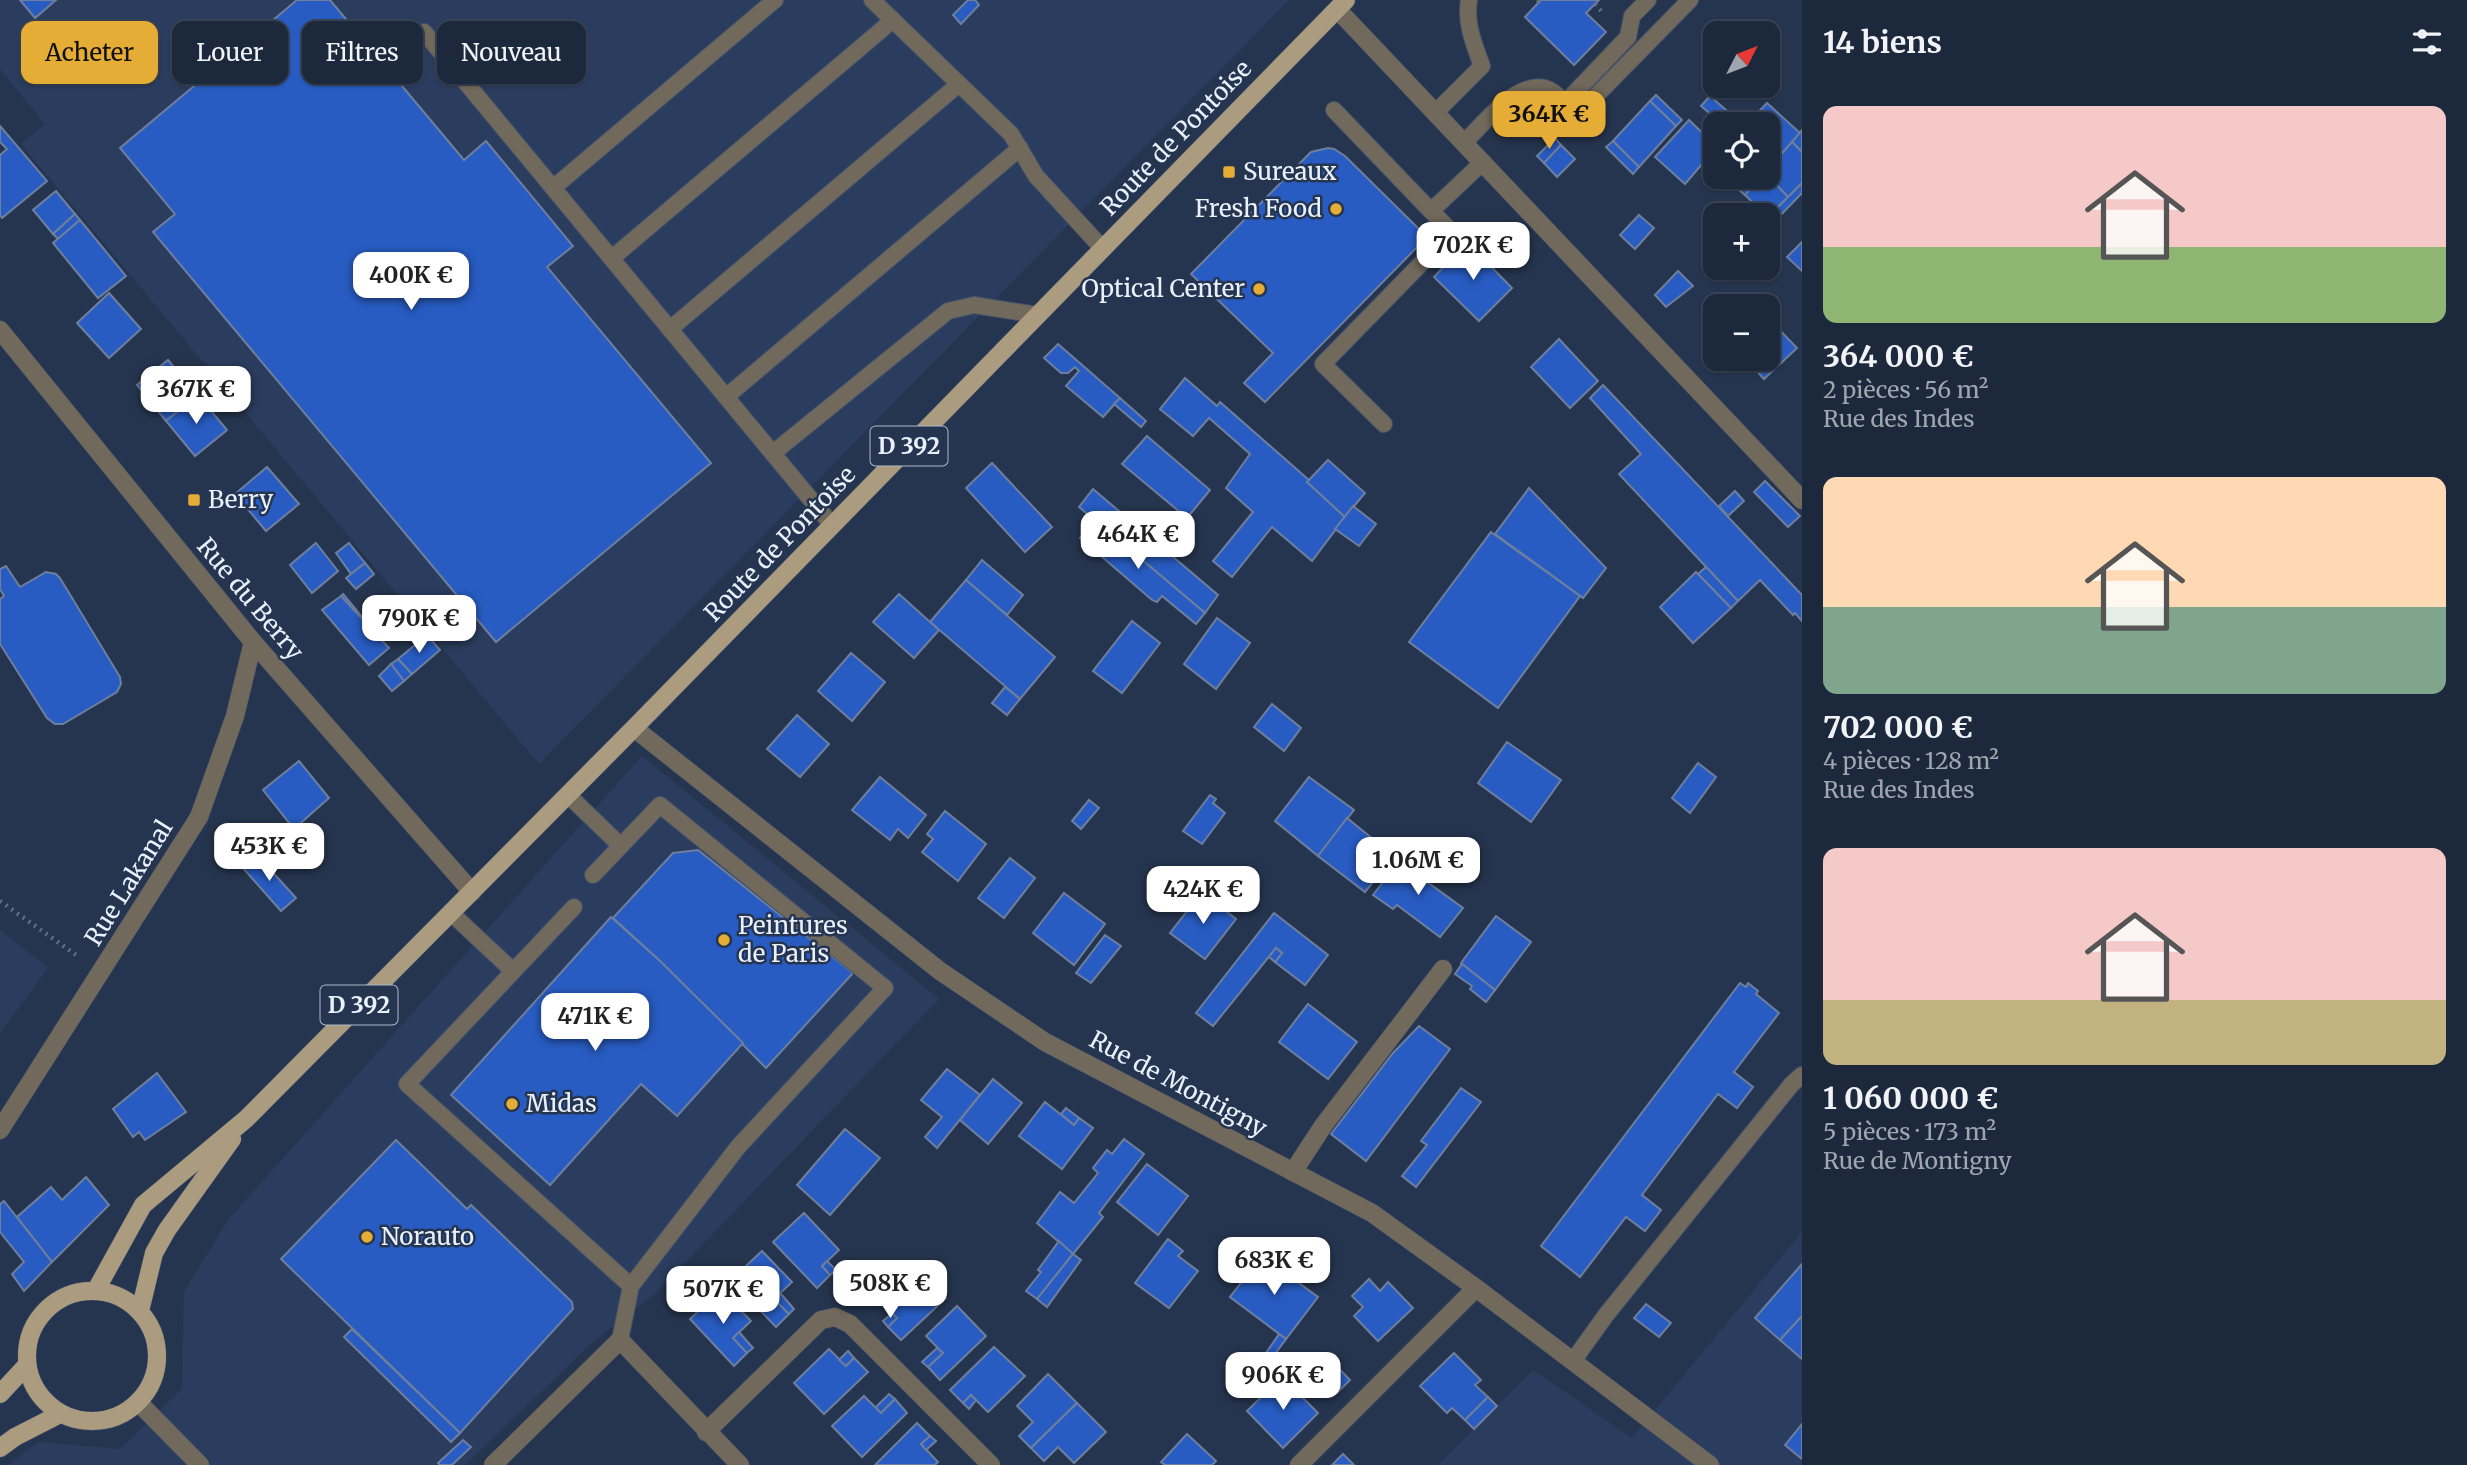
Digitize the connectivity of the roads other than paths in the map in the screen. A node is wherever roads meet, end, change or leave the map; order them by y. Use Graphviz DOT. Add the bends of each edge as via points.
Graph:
graph roads {
  1 [pos="775,0"];
  2 [pos="872,0"];
  3 [pos="1469,0"];
  4 [pos="1648,0"];
  5 [pos="1690,0"];
  6 [pos="1342,5"];
  7 [pos="893,20"];
  8 [pos="424,32"];
  9 [pos="959,84"];
  10 [pos="1565,103"];
  11 [pos="1334,110"];
  12 [pos="1435,113"];
  13 [pos="1464,143"];
  14 [pos="1020,148"];
  15 [pos="1483,163"];
  16 [pos="553,188"];
  17 [pos="1431,211"];
  18 [pos="1103,249"];
  19 [pos="612,258"];
  20 [pos="1037,315"];
  21 [pos="670,328"];
  22 [pos="0,330"];
  23 [pos="727,396"];
  24 [pos="1384,424"];
  25 [pos="773,453"];
  26 [pos="1802,500"];
  27 [pos="832,525"];
  28 [pos="253,642"];
  29 [pos="634,729"];
  30 [pos="568,794"];
  31 [pos="621,846"];
  32 [pos="593,875"];
  33 [pos="471,892"];
  34 [pos="574,906"];
  35 [pos="450,913"];
  36 [pos="1443,969"];
  37 [pos="513,971"];
  38 [pos="1802,1075"];
  39 [pos="246,1119"];
  40 [pos="0,1130"];
  41 [pos="1293,1172"];
  42 [pos="631,1286"];
  43 [pos="1476,1288"];
  44 [pos="96,1290"];
  45 [pos="141,1311"];
  46 [pos="620,1340"];
  47 [pos="1573,1361"];
  48 [pos="27,1365"];
  49 [pos="0,1394"];
  50 [pos="139,1403"];
  51 [pos="60,1414"];
  52 [pos="706,1432"];
  53 [pos="0,1448"];
  54 [pos="200,1465"];
  55 [pos="493,1465"];
  56 [pos="740,1465"];
  57 [pos="991,1465"];
  58 [pos="1299,1465"];
  59 [pos="1710,1465"];
  1 -- 16 [label="lane"];
  2 -- 7 [label="lane"];
  3 -- 12 [label="lane" via="1471,34 1482,66"];
  4 -- 10 [label="lane" via="1632,16 1628,37"];
  5 -- 10 [label="lane" via="1577,116"];
  6 -- 12 [label="street"];
  6 -- 18 [label="main road, Route de Pontoise / D 392"];
  7 -- 9 [label="lane"];
  7 -- 19 [label="lane"];
  8 -- 16 [label="lane"];
  9 -- 14 [label="lane" via="1012,134"];
  9 -- 21 [label="lane"];
  10 -- 13 [label="lane" via="1552,90 1529,88 1513,94"];
  11 -- 17 [label="lane"];
  12 -- 13 [label="street"];
  13 -- 15 [label="street"];
  14 -- 18 [label="lane" via="1036,176"];
  14 -- 23 [label="lane"];
  15 -- 17 [label="lane"];
  15 -- 26 [label="street"];
  16 -- 19 [label="lane"];
  17 -- 24 [label="lane" via="1452,232 1323,364"];
  18 -- 20 [label="main road, Route de Pontoise / D 392"];
  19 -- 21 [label="lane"];
  20 -- 25 [label="lane" via="974,305 948,311"];
  20 -- 27 [label="main road, Route de Pontoise / D 392"];
  21 -- 23 [label="lane"];
  22 -- 28 [label="street, Rue du Berry"];
  23 -- 25 [label="lane"];
  25 -- 27 [label="lane"];
  27 -- 29 [label="main road, Route de Pontoise / D 392"];
  28 -- 33 [label="street, Rue du Berry"];
  28 -- 40 [label="street, Rue Lakanal" via="235,716 199,817"];
  29 -- 30 [label="main road, Route de Pontoise / D 392"];
  29 -- 41 [label="street, Rue de Montigny" via="940,971 1045,1042"];
  30 -- 31 [label="lane"];
  30 -- 33 [label="main road, Route de Pontoise / D 392"];
  31 -- 32 [label="lane"];
  31 -- 42 [label="lane" via="660,805 885,988 738,1147"];
  33 -- 35 [label="main road, Route de Pontoise / D 392"];
  34 -- 37 [label="lane"];
  35 -- 37 [label="lane"];
  35 -- 39 [label="main road, Route de Pontoise / D 392"];
  36 -- 41 [label="street"];
  37 -- 42 [label="lane" via="407,1084"];
  38 -- 47 [label="lane"];
  39 -- 44 [label="main road, Route de Pontoise / D 392" via="143,1205"];
  39 -- 45 [label="main road, Route de Pontoise / D 392" via="154,1253"];
  41 -- 43 [label="street, Rue de Montigny" via="1371,1213"];
  42 -- 46 [label="lane"];
  43 -- 47 [label="street, Rue de Montigny"];
  43 -- 58 [label="street"];
  44 -- 45 [label="main road" via="120,1296"];
  44 -- 48 [label="main road" via="67,1295 44,1311 29,1336"];
  45 -- 50 [label="main road" via="154,1333 158,1357 153,1382"];
  46 -- 52 [label="street"];
  46 -- 55 [label="street"];
  47 -- 59 [label="street, Rue de Montigny"];
  48 -- 49 [label="main road"];
  48 -- 51 [label="main road" via="38,1393"];
  50 -- 51 [label="main road" via="115,1419 87,1423"];
  50 -- 54 [label="street"];
  51 -- 53 [label="main road"];
  52 -- 56 [label="street"];
  52 -- 57 [label="street" via="821,1320 835,1317 850,1324"];
}
